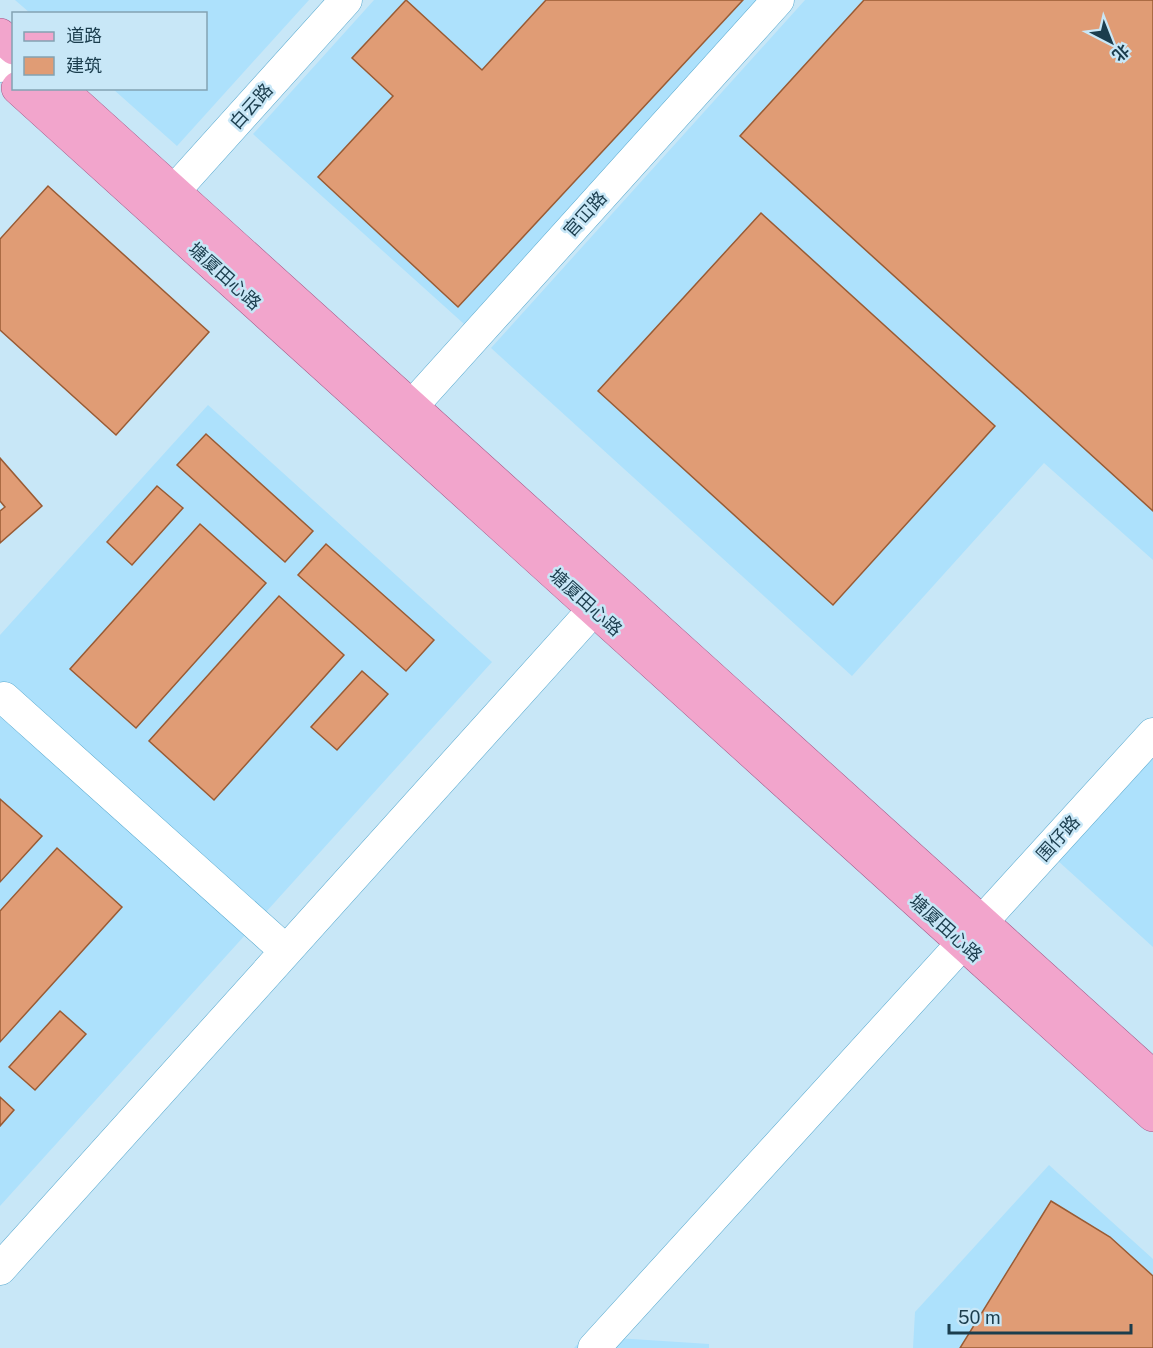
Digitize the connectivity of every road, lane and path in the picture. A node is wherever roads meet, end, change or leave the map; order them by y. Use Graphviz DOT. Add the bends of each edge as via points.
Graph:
graph roads {
  1 [pos="346,0"];
  2 [pos="778,0"];
  3 [pos="0,35"];
  4 [pos="12,46"];
  5 [pos="12,54"];
  6 [pos="0,66"];
  7 [pos="0,72"];
  8 [pos="12,82"];
  9 [pos="21,90"];
  10 [pos="61,90"];
  11 [pos="164,202"];
  12 [pos="402,417"];
  13 [pos="603,599"];
  14 [pos="4,698"];
  15 [pos="1153,734"];
  16 [pos="972,932"];
  17 [pos="286,951"];
  18 [pos="1153,1077"];
  19 [pos="1153,1115"];
  20 [pos="0,1269"];
  21 [pos="594,1348"];
  1 -- 11 [label="street, 白云路"];
  2 -- 12 [label="street, 官冚路"];
  3 -- 4 [label="main road"];
  5 -- 6 [label="street"];
  7 -- 8 [label="main road"];
  9 -- 11 [label="main road, 塘厦田心路"];
  10 -- 11 [label="main road, 塘厦田心路"];
  11 -- 12 [label="main road, 塘厦田心路"];
  12 -- 13 [label="main road, 塘厦田心路"];
  13 -- 16 [label="main road, 塘厦田心路"];
  13 -- 17 [label="street"];
  14 -- 17 [label="street"];
  15 -- 16 [label="street, 围仔路"];
  16 -- 18 [label="main road, 塘厦田心路"];
  16 -- 19 [label="main road, 塘厦田心路"];
  16 -- 21 [label="street, 围仔路"];
  17 -- 20 [label="street"];
}
